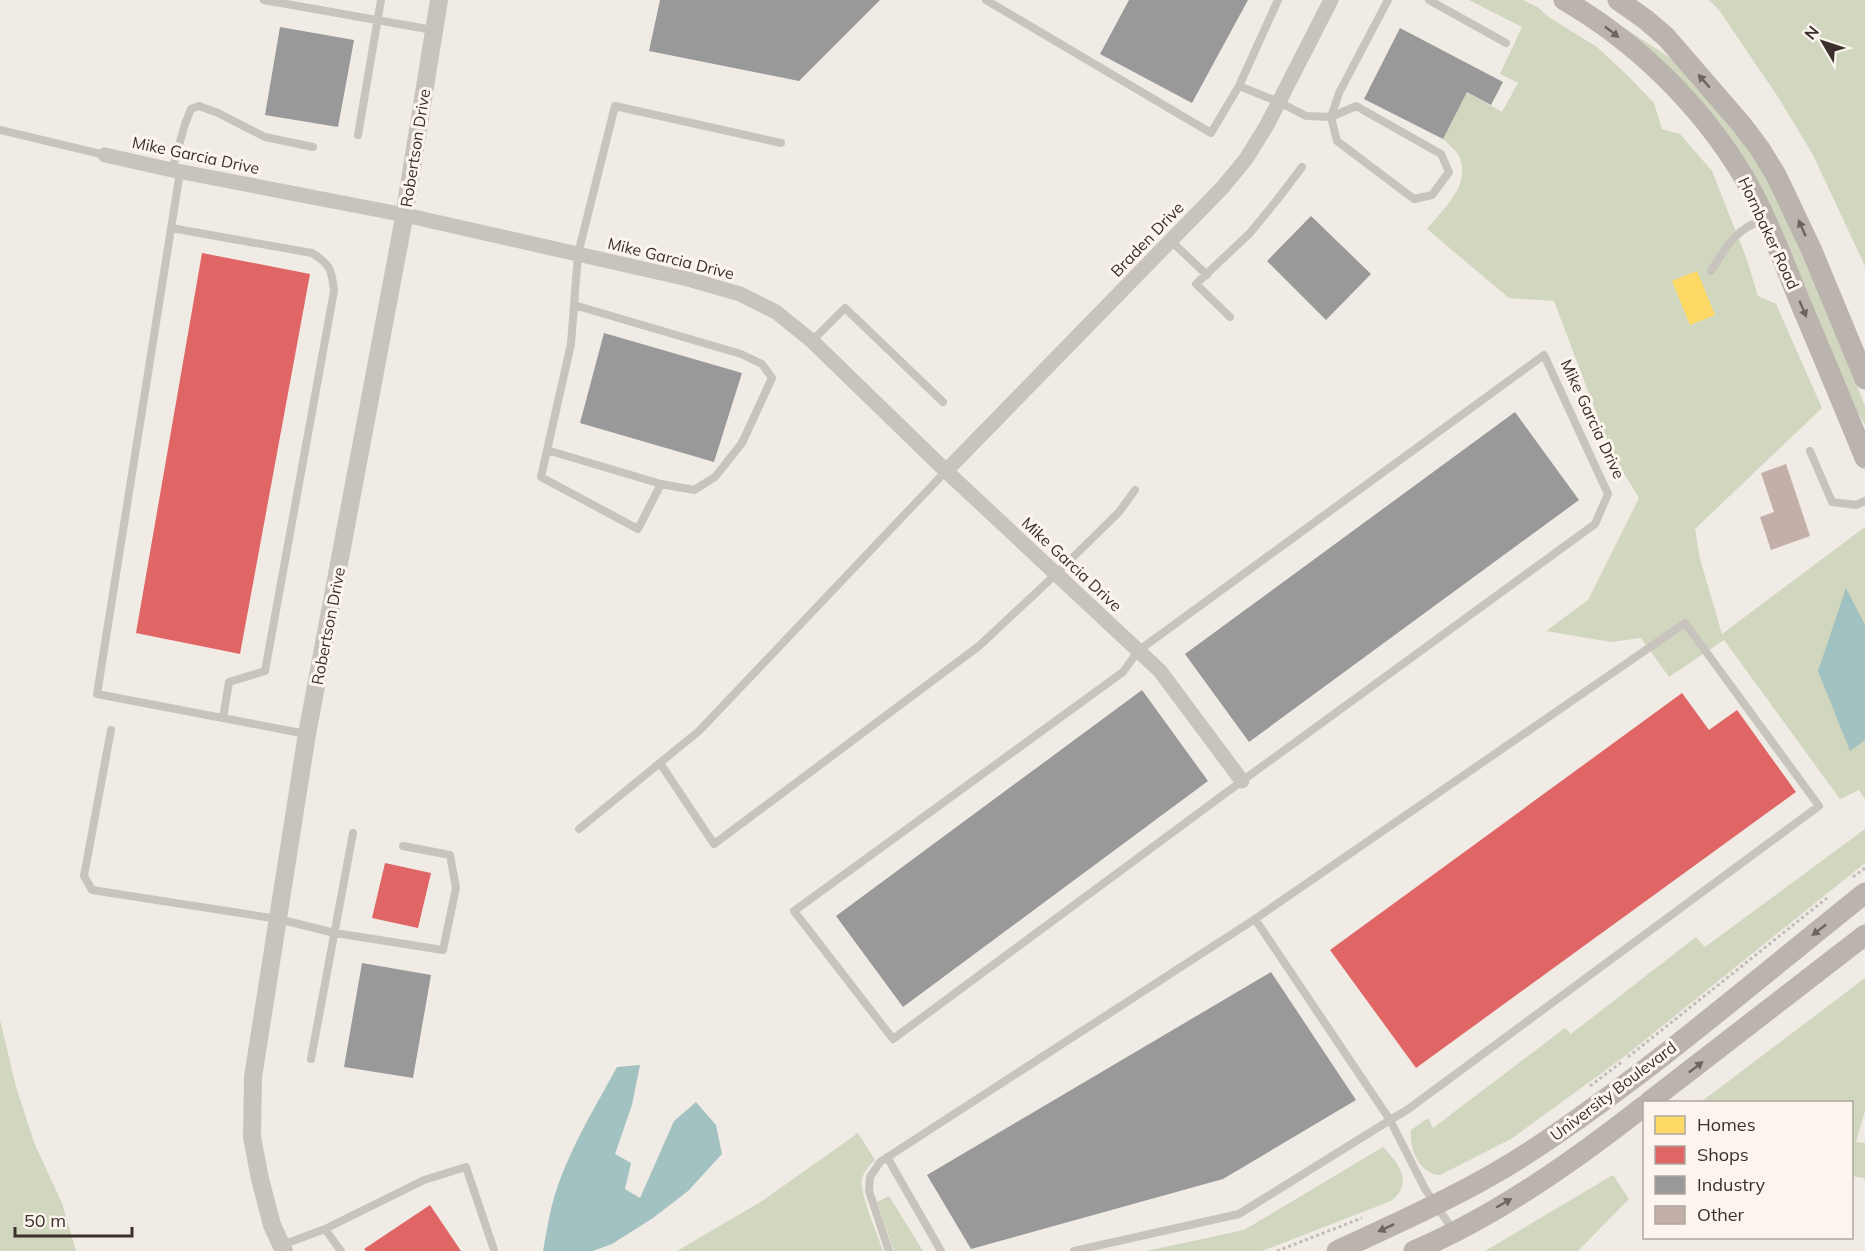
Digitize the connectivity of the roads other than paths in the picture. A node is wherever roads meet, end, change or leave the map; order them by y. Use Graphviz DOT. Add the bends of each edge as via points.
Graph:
graph roads {
  1 [pos="264,0"];
  2 [pos="381,0"];
  3 [pos="439,0"];
  4 [pos="986,0"];
  5 [pos="1278,0"];
  6 [pos="1331,0"];
  7 [pos="1388,0"];
  8 [pos="1429,0"];
  9 [pos="1564,0"];
  10 [pos="1618,0"];
  11 [pos="378,20"];
  12 [pos="433,30"];
  13 [pos="1506,43"];
  14 [pos="1239,86"];
  15 [pos="1279,102"];
  16 [pos="1331,117"];
  17 [pos="0,130"];
  18 [pos="358,135"];
  19 [pos="781,143"];
  20 [pos="313,147"];
  21 [pos="105,154"];
  22 [pos="1302,167"];
  23 [pos="176,171"];
  24 [pos="405,215"];
  25 [pos="1767,220"];
  26 [pos="171,228"];
  27 [pos="1171,241"];
  28 [pos="578,254"];
  29 [pos="1711,271"];
  30 [pos="1207,274"];
  31 [pos="574,305"];
  32 [pos="1230,317"];
  33 [pos="812,341"];
  34 [pos="1865,379"];
  35 [pos="943,402"];
  36 [pos="547,450"];
  37 [pos="1810,451"];
  38 [pos="1865,458"];
  39 [pos="946,471"];
  40 [pos="661,484"];
  41 [pos="1136,490"];
  42 [pos="1865,501"];
  43 [pos="1056,574"];
  44 [pos="1138,651"];
  45 [pos="223,718"];
  46 [pos="111,730"];
  47 [pos="307,734"];
  48 [pos="660,763"];
  49 [pos="1242,781"];
  50 [pos="579,829"];
  51 [pos="353,833"];
  52 [pos="403,846"];
  53 [pos="1856,888"];
  54 [pos="278,919"];
  55 [pos="1255,919"];
  56 [pos="335,933"];
  57 [pos="1865,935"];
  58 [pos="311,1059"];
  59 [pos="1650,1101"];
  60 [pos="1643,1107"];
  61 [pos="1390,1120"];
  62 [pos="888,1157"];
  63 [pos="1436,1205"];
  64 [pos="325,1229"];
  65 [pos="1454,1232"];
  66 [pos="283,1248"];
  67 [pos="494,1250"];
  68 [pos="341,1251"];
  69 [pos="889,1251"];
  70 [pos="941,1251"];
  71 [pos="1074,1251"];
  72 [pos="1337,1251"];
  73 [pos="1414,1251"];
  1 -- 11 [label="lane"];
  2 -- 11 [label="lane"];
  3 -- 12 [label="street, Robertson Drive"];
  4 -- 14 [label="lane" via="1211,133"];
  5 -- 14 [label="lane"];
  6 -- 15 [label="street, Braden Drive"];
  7 -- 16 [label="lane" via="1339,93"];
  8 -- 13 [label="lane"];
  9 -- 25 [label="main road, Hornbaker Road, one-way" via="1627,44 1678,91 1742,173"];
  34 -- 10 [label="main road, Hornbaker Road, one-way" via="1799,222 1761,148 1666,37"];
  11 -- 12 [label="lane"];
  11 -- 18 [label="lane"];
  12 -- 24 [label="street, Robertson Drive"];
  14 -- 15 [label="lane"];
  15 -- 16 [label="lane" via="1306,116"];
  15 -- 27 [label="street, Braden Drive" via="1246,159"];
  16 -- 16 [label="lane" via="1337,141 1414,199 1432,195 1449,172 1441,154 1356,105"];
  17 -- 21 [label="lane"];
  19 -- 28 [label="lane" via="615,106"];
  20 -- 23 [label="lane" via="265,137 199,106 191,110 185,124"];
  21 -- 23 [label="street, Mike Garcia Drive"];
  22 -- 30 [label="lane" via="1250,233"];
  23 -- 24 [label="street, Mike Garcia Drive"];
  23 -- 26 [label="lane"];
  24 -- 28 [label="street, Mike Garcia Drive"];
  24 -- 47 [label="street, Robertson Drive"];
  25 -- 29 [label="lane" via="1752,223 1732,239"];
  25 -- 38 [label="main road, Hornbaker Road, one-way"];
  26 -- 45 [label="lane" via="97,693"];
  26 -- 45 [label="lane" via="312,253 325,261 333,274 334,291 265,671 229,682"];
  27 -- 30 [label="lane"];
  27 -- 39 [label="street, Braden Drive"];
  28 -- 31 [label="lane"];
  28 -- 33 [label="street, Mike Garcia Drive" via="740,294 776,312"];
  30 -- 32 [label="lane" via="1196,285"];
  31 -- 36 [label="lane" via="571,344"];
  31 -- 40 [label="lane" via="741,354 762,364 772,378 742,443 715,477 694,490"];
  33 -- 35 [label="lane" via="845,308"];
  33 -- 39 [label="street, Mike Garcia Drive"];
  36 -- 40 [label="lane"];
  36 -- 40 [label="lane" via="541,477 638,530"];
  37 -- 42 [label="lane" via="1832,502 1856,505"];
  39 -- 43 [label="street, Mike Garcia Drive"];
  39 -- 48 [label="lane" via="699,731"];
  41 -- 43 [label="lane"];
  43 -- 44 [label="street, Mike Garcia Drive"];
  43 -- 48 [label="lane" via="979,646 714,844"];
  44 -- 49 [label="street, Mike Garcia Drive" via="1160,670"];
  44 -- 49 [label="lane, Mike Garcia Drive" via="1123,672 794,911 893,1040"];
  44 -- 49 [label="lane, Mike Garcia Drive" via="1544,355 1608,494 1595,524"];
  45 -- 47 [label="lane"];
  46 -- 54 [label="lane" via="84,876 92,890"];
  47 -- 54 [label="street, Robertson Drive"];
  48 -- 50 [label="lane"];
  51 -- 56 [label="lane"];
  52 -- 56 [label="lane" via="450,855 456,888 443,950"];
  53 -- 63 [label="main road, University Boulevard, one-way" via="1656,1060 1571,1124"];
  54 -- 56 [label="lane"];
  54 -- 66 [label="street, Robertson Drive" via="253,1077 252,1137 260,1179"];
  55 -- 61 [label="lane"];
  55 -- 61 [label="lane" via="1685,623 1819,806"];
  55 -- 62 [label="lane"];
  56 -- 58 [label="lane"];
  59 -- 57 [label="main road, University Boulevard, one-way"];
  65 -- 60 [label="main road, University Boulevard, one-way" via="1565,1164"];
  61 -- 63 [label="lane"];
  61 -- 71 [label="lane" via="1239,1214"];
  62 -- 69 [label="lane" via="873,1171 869,1191"];
  62 -- 70 [label="lane"];
  63 -- 65 [label="lane"];
  63 -- 72 [label="main road, University Boulevard, one-way"];
  64 -- 66 [label="lane"];
  64 -- 67 [label="lane" via="424,1180 466,1167"];
  64 -- 68 [label="lane"];
  65 -- 73 [label="main road, University Boulevard"];
}
